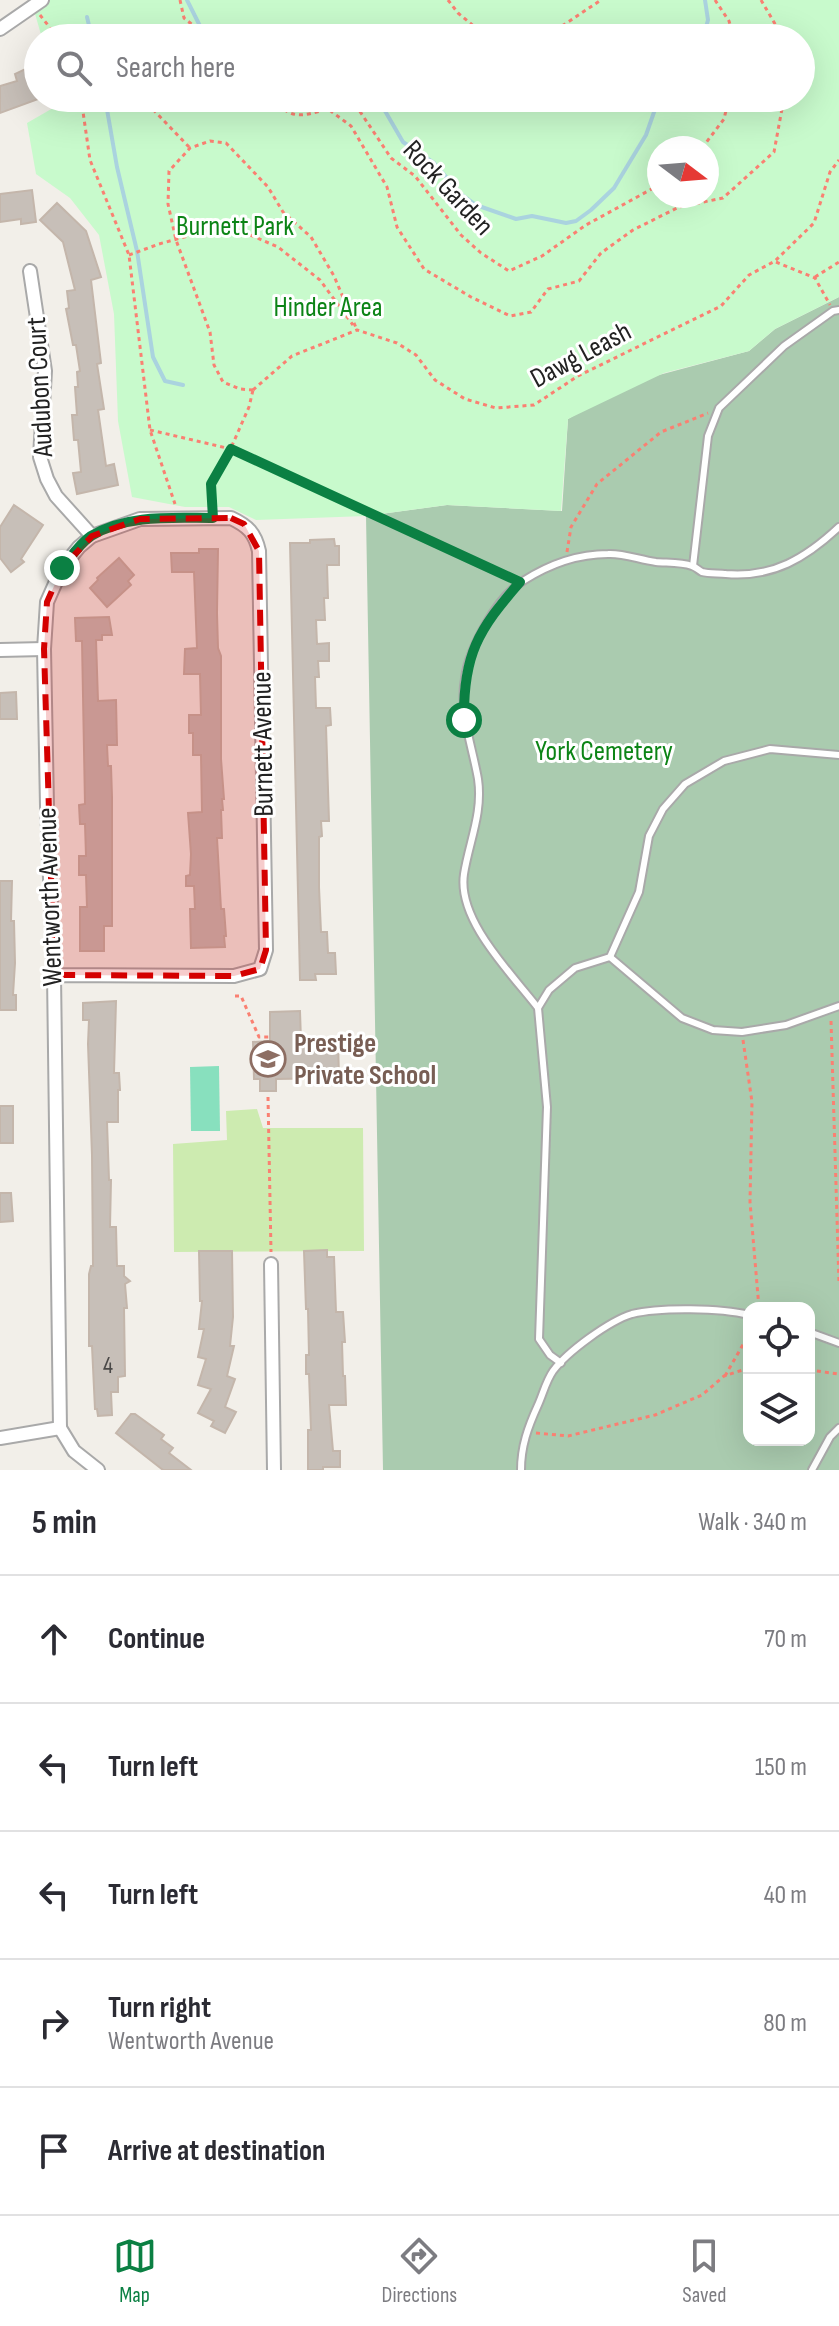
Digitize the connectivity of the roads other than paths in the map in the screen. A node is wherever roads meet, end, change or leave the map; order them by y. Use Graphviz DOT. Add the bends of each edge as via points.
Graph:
graph roads {
  1 [pos="37,3"];
  2 [pos="0,29"];
  3 [pos="30,271"];
  4 [pos="836,311"];
  5 [pos="244,524"];
  6 [pos="839,527"];
  7 [pos="92,536"];
  8 [pos="693,566"];
  9 [pos="44,649"];
  10 [pos="0,650"];
  11 [pos="839,755"];
  12 [pos="610,957"];
  13 [pos="54,975"];
  14 [pos="839,1006"];
  15 [pos="538,1008"];
  16 [pos="271,1264"];
  17 [pos="743,1314"];
  18 [pos="815,1334"];
  19 [pos="839,1343"];
  20 [pos="561,1363"];
  21 [pos="60,1428"];
  22 [pos="839,1428"];
  23 [pos="0,1438"];
  24 [pos="98,1470"];
  25 [pos="274,1470"];
  26 [pos="521,1470"];
  27 [pos="812,1470"];
  1 -- 2 [label="street"];
  3 -- 7 [label="street, Audubon Court" via="45,371 40,457 56,496"];
  4 -- 8 [label="lane" via="784,346 719,408 708,436"];
  5 -- 7 [label="street, Wentworth Avenue" via="231,518 140,519"];
  5 -- 13 [label="street, Burnett Avenue" via="255,535 259,551 266,950 260,969 234,976"];
  6 -- 8 [label="lane" via="803,558 764,572 744,576 702,572"];
  7 -- 9 [label="street, Wentworth Avenue" via="62,568 47,602"];
  8 -- 15 [label="lane" via="610,553 566,560 520,582 492,613 474,644 465,678 464,720 479,799 463,890 479,931"];
  9 -- 10 [label="street"];
  9 -- 13 [label="street, Wentworth Avenue"];
  11 -- 12 [label="lane" via="770,749 724,761 685,784 649,836 639,892"];
  12 -- 14 [label="lane" via="682,1018 713,1030 786,1025"];
  12 -- 15 [label="lane" via="575,968 549,990"];
  13 -- 21 [label="street, Wentworth Avenue"];
  15 -- 20 [label="lane" via="547,1107 539,1339"];
  16 -- 25 [label="street"];
  17 -- 20 [label="lane" via="672,1310 631,1315 591,1336"];
  18 -- 19 [label="lane"];
  20 -- 26 [label="lane" via="526,1433"];
  21 -- 23 [label="street"];
  21 -- 24 [label="street" via="74,1451"];
  22 -- 27 [label="lane"];
}
